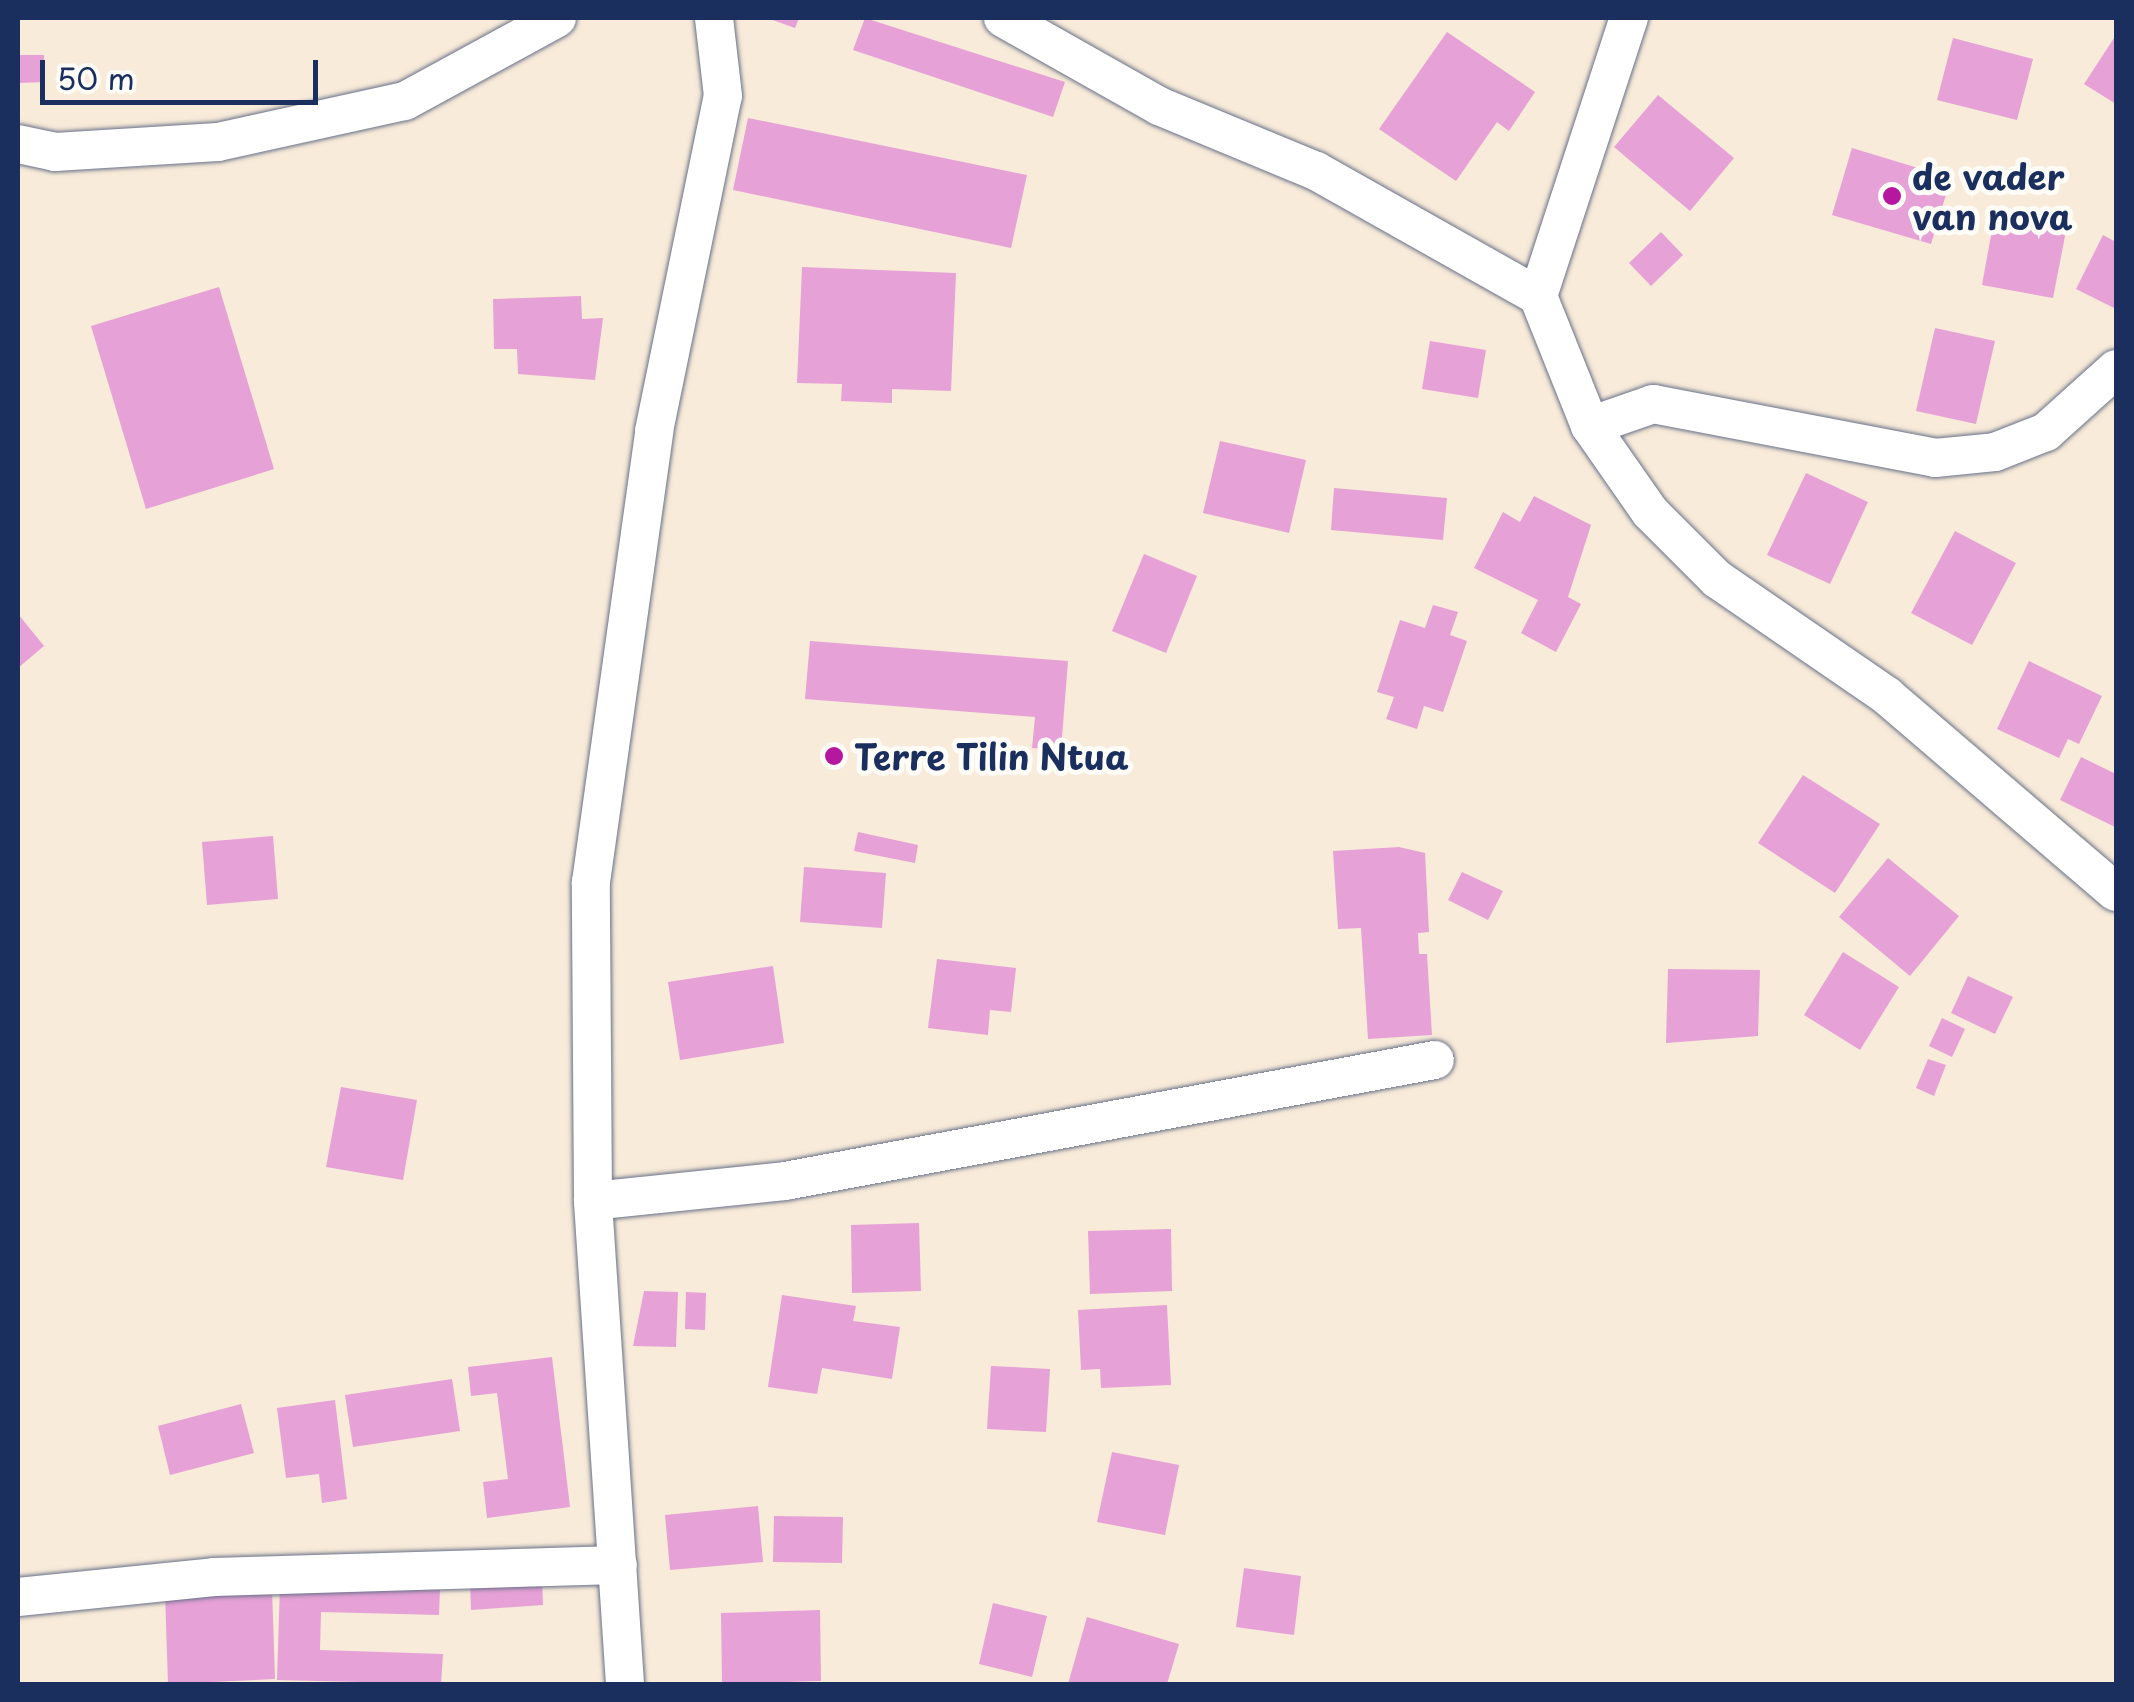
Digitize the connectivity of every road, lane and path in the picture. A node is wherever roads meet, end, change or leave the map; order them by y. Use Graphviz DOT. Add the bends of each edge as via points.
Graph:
graph roads {
  1 [pos="557,18"];
  2 [pos="714,18"];
  3 [pos="1004,18"];
  4 [pos="1630,18"];
  5 [pos="18,144"];
  6 [pos="1538,296"];
  7 [pos="2116,369"];
  8 [pos="1590,426"];
  9 [pos="2116,892"];
  10 [pos="1435,1060"];
  11 [pos="594,1202"];
  12 [pos="618,1565"];
  13 [pos="18,1597"];
  14 [pos="625,1684"];
  1 -- 5 [label="street" via="404,102 218,142 55,152"];
  2 -- 11 [label="street" via="724,96 654,431 592,882"];
  3 -- 6 [label="street" via="1159,106 1348,188"];
  4 -- 6 [label="street"];
  6 -- 8 [label="street"];
  7 -- 8 [label="street" via="2046,432 1995,452 1935,458 1654,404"];
  8 -- 9 [label="street" via="1650,512 1717,579 1888,696"];
  10 -- 11 [label="street" via="786,1181"];
  11 -- 12 [label="street"];
  12 -- 13 [label="street" via="214,1577"];
  12 -- 14 [label="street"];
}
